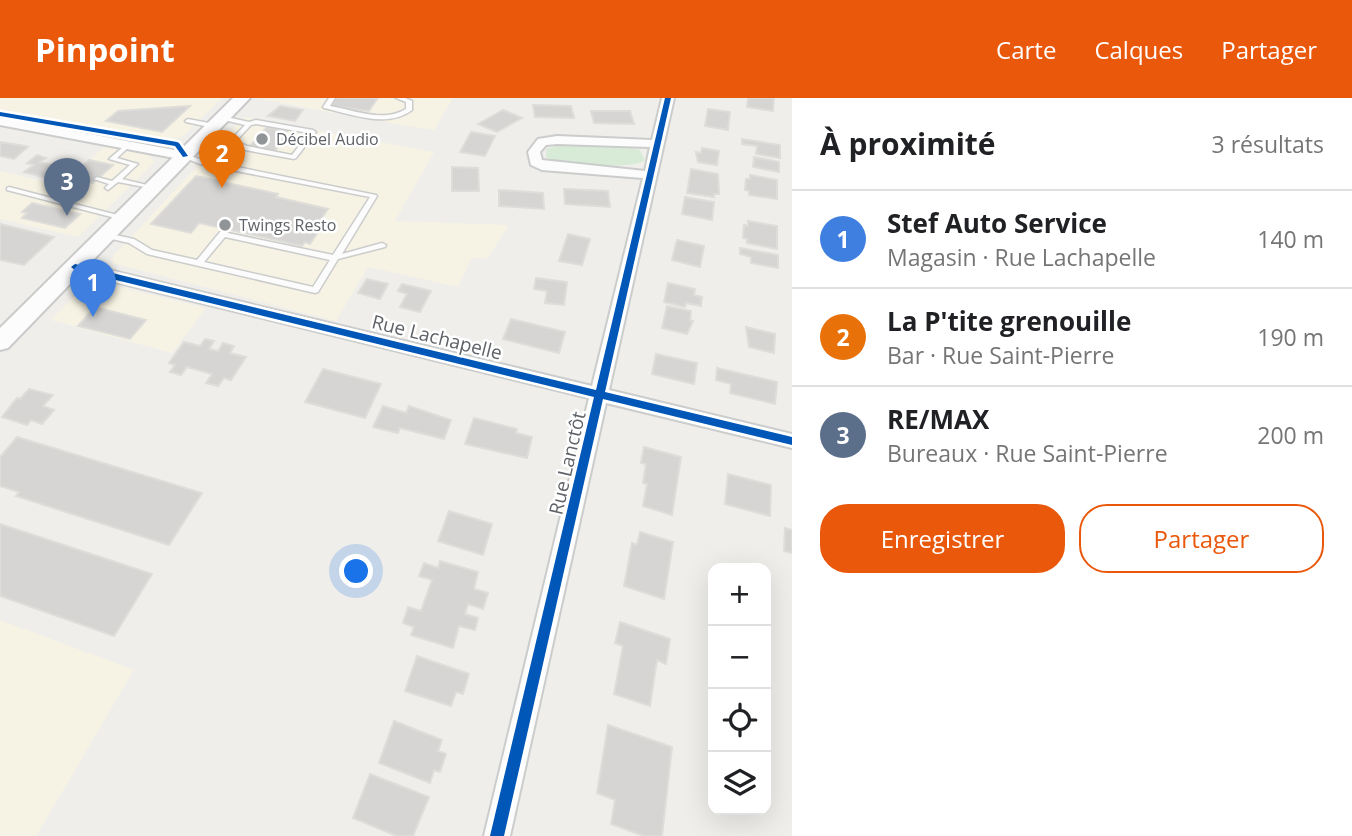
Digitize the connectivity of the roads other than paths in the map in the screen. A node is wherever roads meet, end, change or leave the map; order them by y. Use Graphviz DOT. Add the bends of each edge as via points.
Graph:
graph roads {
  1 [pos="242,98"];
  2 [pos="399,98"];
  3 [pos="668,98"];
  4 [pos="332,99"];
  5 [pos="0,121"];
  6 [pos="188,121"];
  7 [pos="249,124"];
  8 [pos="213,127"];
  9 [pos="232,142"];
  10 [pos="129,144"];
  11 [pos="658,144"];
  12 [pos="185,156"];
  13 [pos="651,175"];
  14 [pos="100,177"];
  15 [pos="115,182"];
  16 [pos="153,188"];
  17 [pos="9,189"];
  18 [pos="123,218"];
  19 [pos="106,234"];
  20 [pos="382,245"];
  21 [pos="334,258"];
  22 [pos="199,263"];
  23 [pos="75,267"];
  24 [pos="0,342"];
  25 [pos="600,395"];
  26 [pos="792,441"];
  27 [pos="497,836"];
  1 -- 8 [label="main road"];
  2 -- 4 [label="lane" via="409,101 409,110 388,117 326,107"];
  3 -- 11 [label="street, Rue Lanctôt"];
  5 -- 10 [label="street"];
  6 -- 8 [label="lane"];
  7 -- 8 [label="lane"];
  7 -- 9 [label="lane"];
  7 -- 9 [label="lane" via="256,121 313,132 294,157 245,149"];
  8 -- 9 [label="lane"];
  8 -- 12 [label="main road"];
  10 -- 12 [label="street"];
  10 -- 15 [label="lane" via="112,159 135,164"];
  11 -- 13 [label="street, Rue Lanctôt"];
  11 -- 13 [label="street" via="557,140 542,142 534,152 536,162 545,167"];
  12 -- 16 [label="main road"];
  12 -- 21 [label="lane" via="373,196"];
  13 -- 25 [label="street, Rue Lanctôt"];
  14 -- 15 [label="lane"];
  15 -- 16 [label="lane"];
  16 -- 18 [label="main road"];
  17 -- 18 [label="lane"];
  18 -- 19 [label="main road"];
  19 -- 22 [label="lane" via="150,253"];
  19 -- 23 [label="main road"];
  20 -- 21 [label="lane"];
  21 -- 22 [label="lane" via="223,234"];
  21 -- 22 [label="lane" via="315,290"];
  23 -- 24 [label="main road"];
  23 -- 25 [label="street, Rue Lachapelle"];
  25 -- 26 [label="street, Rue Lachapelle"];
  25 -- 27 [label="street, Rue Lanctôt"];
}
